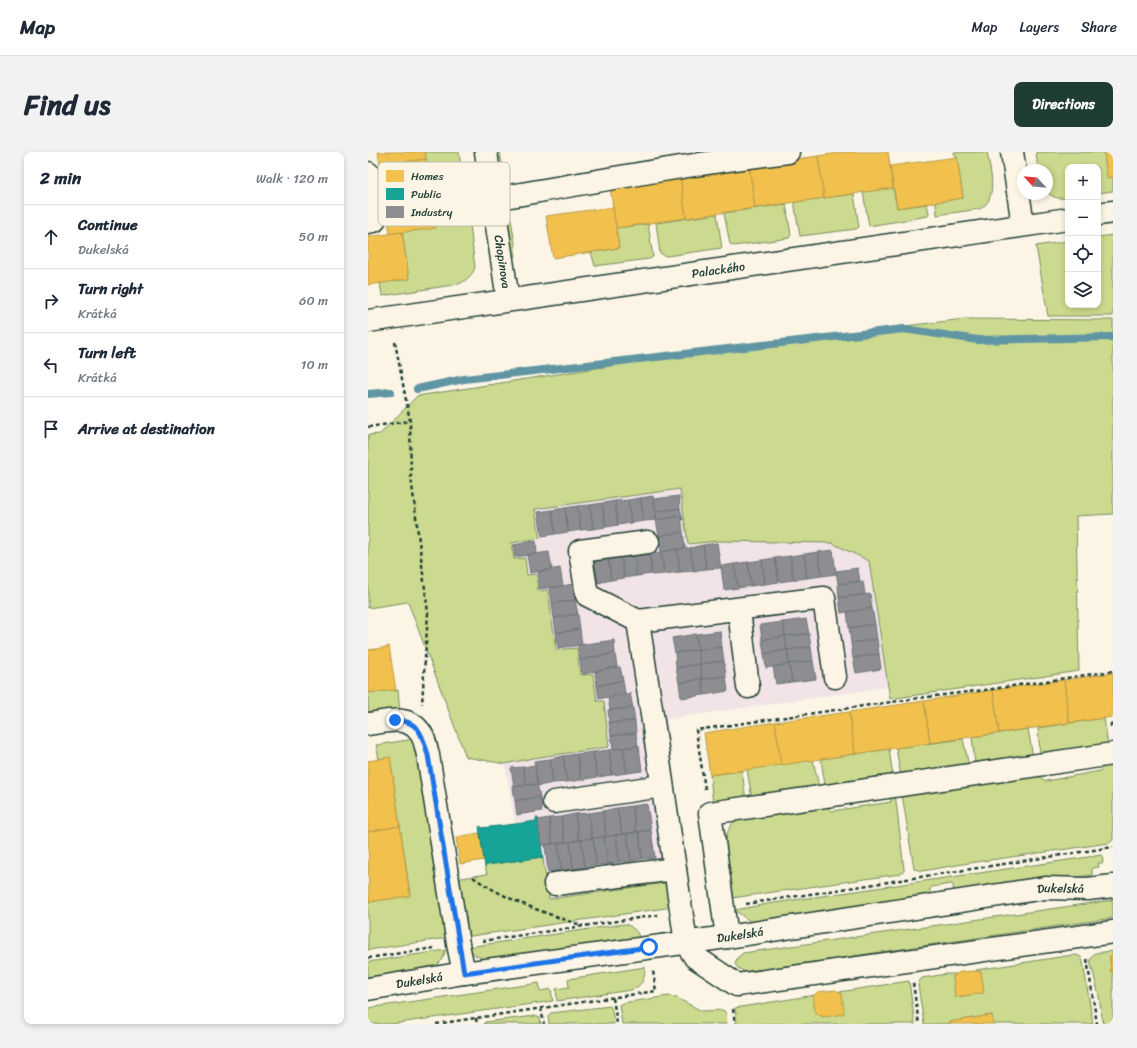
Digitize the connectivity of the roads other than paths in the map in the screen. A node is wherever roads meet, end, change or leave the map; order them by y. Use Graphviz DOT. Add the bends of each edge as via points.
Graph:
graph roads {
  1 [pos="486,152"];
  2 [pos="788,152"];
  3 [pos="1012,152"];
  4 [pos="487,162"];
  5 [pos="368,173"];
  6 [pos="510,196"];
  7 [pos="1113,212"];
  8 [pos="1101,214"];
  9 [pos="1065,218"];
  10 [pos="368,222"];
  11 [pos="1023,225"];
  12 [pos="497,226"];
  13 [pos="508,300"];
  14 [pos="368,321"];
  15 [pos="648,542"];
  16 [pos="739,610"];
  17 [pos="638,621"];
  18 [pos="835,677"];
  19 [pos="748,687"];
  20 [pos="368,724"];
  21 [pos="1113,754"];
  22 [pos="662,786"];
  23 [pos="554,802"];
  24 [pos="675,869"];
  25 [pos="555,884"];
  26 [pos="1113,886"];
  27 [pos="1113,932"];
  28 [pos="727,937"];
  29 [pos="686,943"];
  30 [pos="464,973"];
  31 [pos="368,989"];
  1 -- 4 [label="street, Chopinova"];
  2 -- 6 [label="street" via="634,174"];
  3 -- 11 [label="street"];
  5 -- 10 [label="street" via="374,221"];
  7 -- 8 [label="street"];
  9 -- 11 [label="street, Palackého"];
  11 -- 13 [label="street, Palackého"];
  12 -- 13 [label="street, Chopinova"];
  13 -- 14 [label="street, Palackého"];
  15 -- 17 [label="street" via="580,551 587,595"];
  16 -- 17 [label="street"];
  16 -- 18 [label="street" via="824,598"];
  16 -- 19 [label="street"];
  17 -- 22 [label="street"];
  20 -- 30 [label="street" via="406,721 421,732 428,755"];
  21 -- 28 [label="street" via="710,813"];
  22 -- 23 [label="street"];
  22 -- 24 [label="street"];
  24 -- 25 [label="street"];
  24 -- 29 [label="street"];
  26 -- 28 [label="street, Dukelská" via="1088,889 1045,888"];
  27 -- 29 [label="street" via="737,985 695,957"];
  28 -- 29 [label="street, Dukelská"];
  29 -- 30 [label="street, Dukelská"];
  30 -- 31 [label="street, Dukelská"];
}
